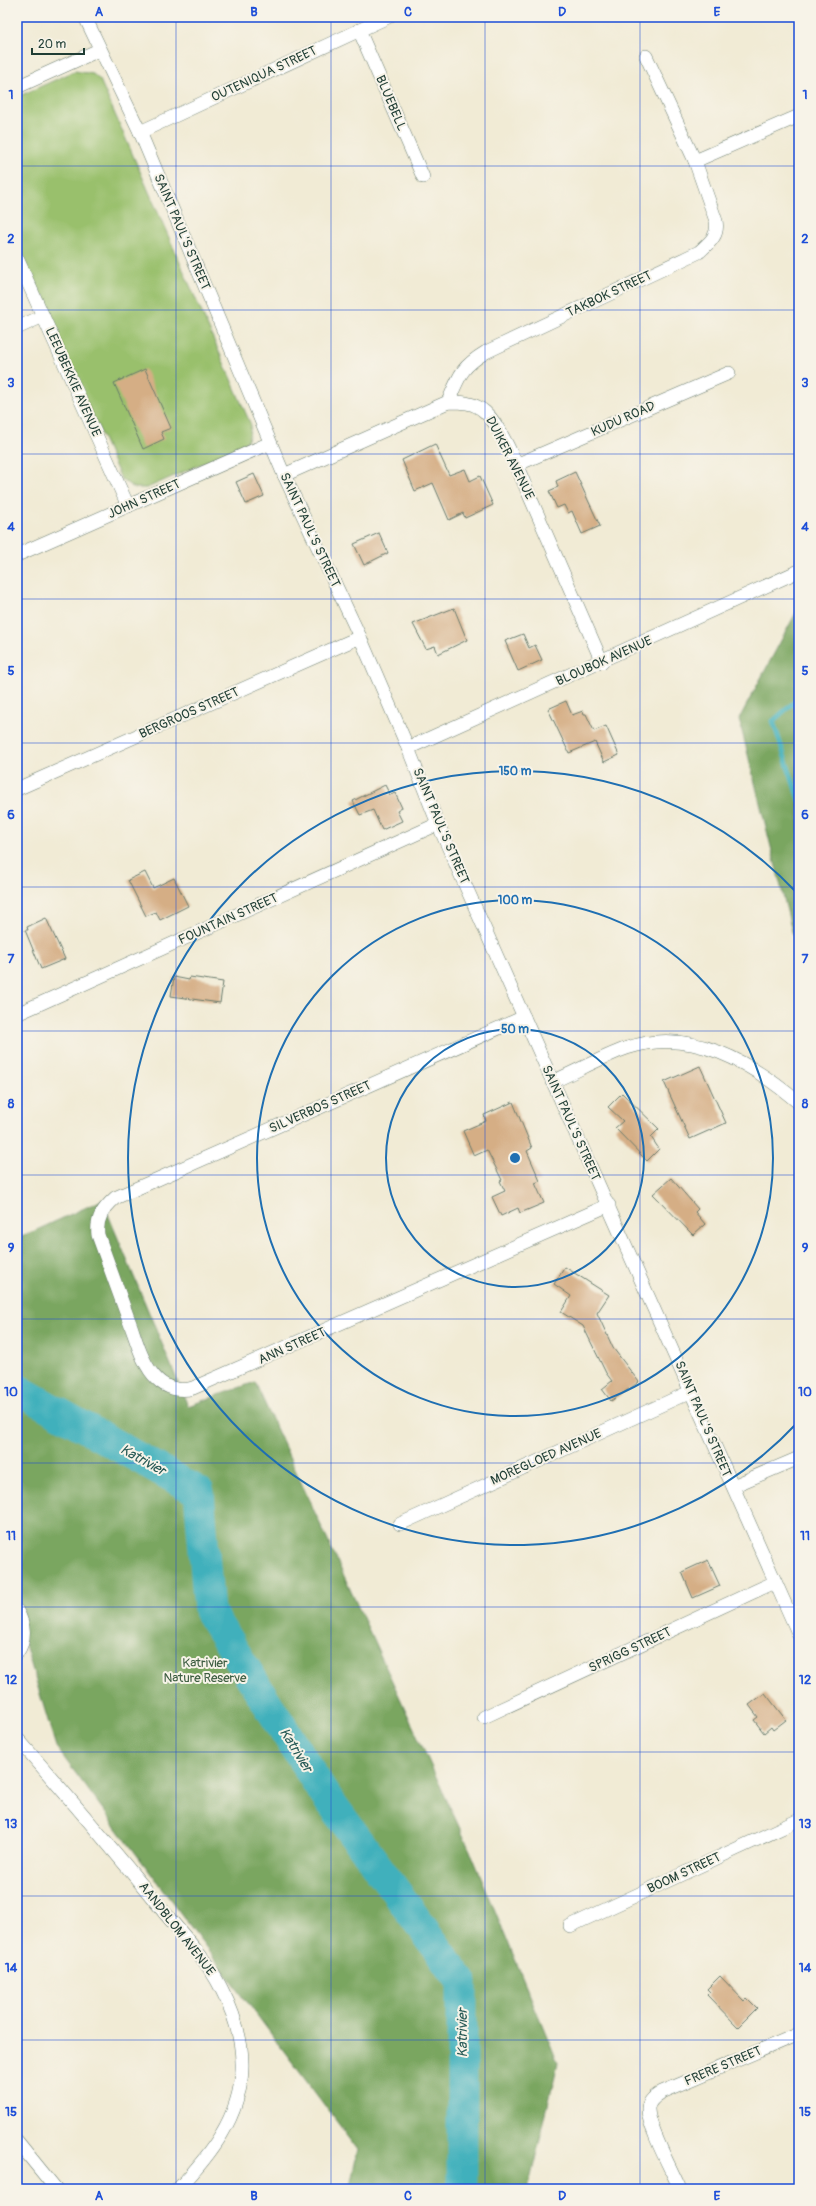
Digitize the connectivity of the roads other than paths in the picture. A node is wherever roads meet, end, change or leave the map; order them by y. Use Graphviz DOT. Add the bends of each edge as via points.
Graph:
graph roads {
  1 [pos="85,17"];
  2 [pos="388,17"];
  3 [pos="359,30"];
  4 [pos="99,50"];
  5 [pos="646,56"];
  6 [pos="17,87"];
  7 [pos="799,116"];
  8 [pos="140,132"];
  9 [pos="695,161"];
  10 [pos="423,177"];
  11 [pos="17,258"];
  12 [pos="43,316"];
  13 [pos="17,328"];
  14 [pos="729,372"];
  15 [pos="448,402"];
  16 [pos="270,442"];
  17 [pos="516,465"];
  18 [pos="284,475"];
  19 [pos="128,506"];
  20 [pos="17,555"];
  21 [pos="799,571"];
  22 [pos="360,637"];
  23 [pos="602,662"];
  24 [pos="408,748"];
  25 [pos="17,789"];
  26 [pos="438,824"];
  27 [pos="17,1014"];
  28 [pos="524,1017"];
  29 [pos="552,1082"];
  30 [pos="799,1103"];
  31 [pos="115,1198"];
  32 [pos="609,1205"];
  33 [pos="692,1391"];
  34 [pos="799,1458"];
  35 [pos="733,1486"];
  36 [pos="400,1524"];
  37 [pos="776,1582"];
  38 [pos="19,1615"];
  39 [pos="799,1635"];
  40 [pos="17,1653"];
  41 [pos="484,1717"];
  42 [pos="17,1738"];
  43 [pos="799,1820"];
  44 [pos="570,1926"];
  45 [pos="799,2034"];
  46 [pos="17,2141"];
  47 [pos="56,2189"];
  48 [pos="178,2189"];
  49 [pos="680,2189"];
  1 -- 4 [label="street, SAINT PAUL'S STREET"];
  2 -- 3 [label="street, OUTENIQUA STREET"];
  3 -- 8 [label="street, OUTENIQUA STREET"];
  3 -- 10 [label="street, BLUEBELL"];
  4 -- 6 [label="street"];
  4 -- 8 [label="street, SAINT PAUL'S STREET"];
  5 -- 9 [label="street, TAKBOK STREET"];
  7 -- 9 [label="street"];
  8 -- 16 [label="street, SAINT PAUL'S STREET"];
  9 -- 15 [label="street, TAKBOK STREET" via="716,221 717,230 713,239 699,252 469,362 460,373"];
  11 -- 12 [label="street, LEEUBEKKIE AVENUE"];
  12 -- 13 [label="street"];
  12 -- 19 [label="street, LEEUBEKKIE AVENUE"];
  14 -- 17 [label="street, KUDU ROAD"];
  15 -- 17 [label="street, DUIKER AVENUE" via="467,403 486,412"];
  15 -- 18 [label="street, DUIKER AVENUE"];
  16 -- 18 [label="street, SAINT PAUL'S STREET"];
  16 -- 19 [label="street, JOHN STREET"];
  17 -- 23 [label="street, DUIKER AVENUE"];
  18 -- 22 [label="street, SAINT PAUL'S STREET"];
  19 -- 20 [label="street, JOHN STREET"];
  21 -- 23 [label="street, BLOUBOK AVENUE"];
  22 -- 24 [label="street, SAINT PAUL'S STREET"];
  22 -- 25 [label="street, BERGROOS STREET"];
  23 -- 24 [label="street, BLOUBOK AVENUE"];
  24 -- 26 [label="street, SAINT PAUL'S STREET"];
  26 -- 27 [label="street, FOUNTAIN STREET"];
  26 -- 28 [label="street, SAINT PAUL'S STREET"];
  28 -- 29 [label="street, SAINT PAUL'S STREET"];
  28 -- 31 [label="street, SILVERBOS STREET"];
  29 -- 30 [label="street" via="628,1048 651,1042 688,1043 736,1058"];
  29 -- 32 [label="street, SAINT PAUL'S STREET"];
  31 -- 32 [label="street, ANN STREET" via="100,1216 98,1235 148,1367 167,1387 180,1390 193,1388 230,1373"];
  32 -- 33 [label="street, SAINT PAUL'S STREET"];
  33 -- 35 [label="street, SAINT PAUL'S STREET"];
  33 -- 36 [label="street, MOREGLOED AVENUE"];
  34 -- 35 [label="street"];
  35 -- 37 [label="street, SAINT PAUL'S STREET"];
  37 -- 39 [label="street, SAINT PAUL'S STREET"];
  37 -- 41 [label="street, SPRIGG STREET"];
  38 -- 40 [label="street" via="24,1636"];
  42 -- 48 [label="street, AANDBLOM AVENUE" via="110,1845 201,1958 220,1987 232,2014 239,2038 242,2069 234,2112 215,2145"];
  43 -- 44 [label="street, BOOM STREET"];
  45 -- 49 [label="street, FRERE STREET" via="653,2098 649,2114 652,2127"];
  46 -- 47 [label="street"];
}
